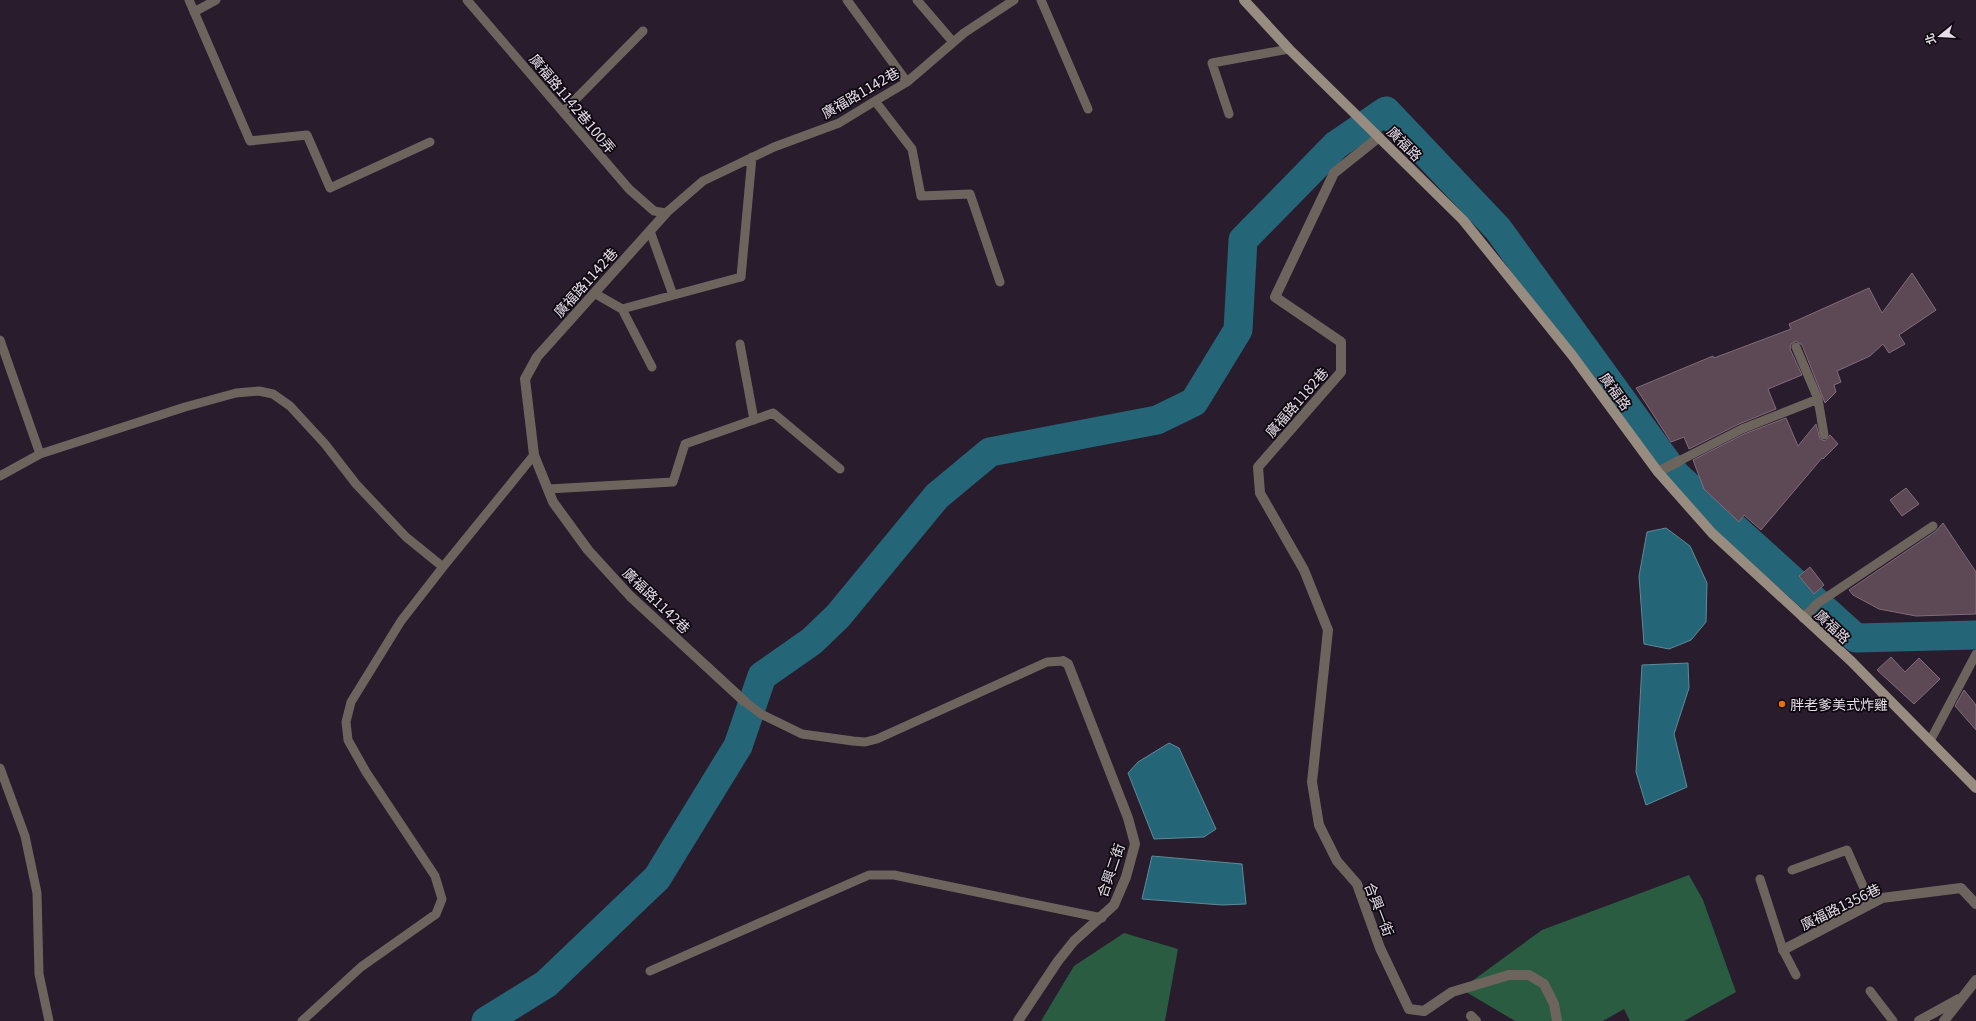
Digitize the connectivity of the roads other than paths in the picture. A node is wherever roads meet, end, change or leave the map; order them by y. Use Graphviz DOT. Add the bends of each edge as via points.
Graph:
graph roads {
  1 [pos="189,0"];
  2 [pos="216,0"];
  3 [pos="467,0"];
  4 [pos="847,0"];
  5 [pos="918,0"];
  6 [pos="1014,0"];
  7 [pos="1041,0"];
  8 [pos="1244,0"];
  9 [pos="194,12"];
  10 [pos="643,31"];
  11 [pos="953,42"];
  12 [pos="1289,48"];
  13 [pos="907,82"];
  14 [pos="875,101"];
  15 [pos="1088,109"];
  16 [pos="563,112"];
  17 [pos="1229,114"];
  18 [pos="1379,137"];
  19 [pos="430,142"];
  20 [pos="752,157"];
  21 [pos="666,213"];
  22 [pos="650,231"];
  23 [pos="1000,282"];
  24 [pos="594,293"];
  25 [pos="673,295"];
  26 [pos="622,309"];
  27 [pos="0,340"];
  28 [pos="740,344"];
  29 [pos="1796,347"];
  30 [pos="652,366"];
  31 [pos="1818,399"];
  32 [pos="754,420"];
  33 [pos="1824,435"];
  34 [pos="40,454"];
  35 [pos="534,455"];
  36 [pos="1680,461"];
  37 [pos="840,469"];
  38 [pos="1659,471"];
  39 [pos="0,476"];
  40 [pos="548,489"];
  41 [pos="1933,526"];
  42 [pos="443,567"];
  43 [pos="1304,570"];
  44 [pos="1804,618"];
  45 [pos="1976,654"];
  46 [pos="1063,661"];
  47 [pos="744,701"];
  48 [pos="1930,741"];
  49 [pos="0,768"];
  50 [pos="1976,788"];
  51 [pos="1792,870"];
  52 [pos="1760,879"];
  53 [pos="1871,904"];
  54 [pos="1976,904"];
  55 [pos="1102,918"];
  56 [pos="1783,950"];
  57 [pos="650,971"];
  58 [pos="1796,975"];
  59 [pos="1976,980"];
  60 [pos="1870,991"];
  61 [pos="1963,997"];
  62 [pos="48,1021"];
  63 [pos="302,1021"];
  64 [pos="1018,1021"];
  65 [pos="1557,1021"];
  66 [pos="1893,1021"];
  67 [pos="1919,1021"];
  68 [pos="1944,1021"];
  1 -- 9 [label="lane"];
  2 -- 9 [label="lane"];
  3 -- 16 [label="lane, 廣福路1142巷100弄"];
  4 -- 13 [label="lane"];
  5 -- 11 [label="lane"];
  6 -- 11 [label="lane, 廣福路1142巷"];
  7 -- 15 [label="lane"];
  8 -- 12 [label="street, 廣福路"];
  9 -- 19 [label="lane" via="250,141 307,135 330,188"];
  10 -- 16 [label="lane"];
  11 -- 13 [label="lane, 廣福路1142巷"];
  12 -- 17 [label="lane" via="1212,63"];
  12 -- 18 [label="street, 廣福路"];
  13 -- 14 [label="lane, 廣福路1142巷"];
  14 -- 20 [label="lane, 廣福路1142巷" via="839,123"];
  14 -- 23 [label="lane" via="912,149 921,196 970,194"];
  16 -- 21 [label="lane, 廣福路1142巷100弄" via="629,189 654,211"];
  18 -- 38 [label="street, 廣福路" via="1463,220 1572,355"];
  18 -- 43 [label="street, 廣福路1182巷" via="1334,173 1275,297 1341,342 1341,372 1258,467 1260,493"];
  20 -- 21 [label="lane, 廣福路1142巷" via="703,181"];
  20 -- 25 [label="lane" via="741,278"];
  21 -- 22 [label="street, 廣福路1142巷"];
  22 -- 24 [label="street, 廣福路1142巷"];
  22 -- 25 [label="lane"];
  24 -- 26 [label="lane"];
  24 -- 35 [label="street, 廣福路1142巷" via="537,356 525,380"];
  25 -- 26 [label="lane"];
  26 -- 30 [label="lane"];
  27 -- 34 [label="lane"];
  28 -- 32 [label="lane"];
  29 -- 31 [label="lane"];
  31 -- 33 [label="lane"];
  31 -- 36 [label="lane" via="1742,429"];
  32 -- 37 [label="lane" via="773,413"];
  32 -- 40 [label="lane" via="685,444 674,482"];
  34 -- 39 [label="lane"];
  34 -- 42 [label="lane" via="236,393 259,391 273,394 290,406 325,444 356,484 406,537"];
  35 -- 40 [label="street, 廣福路1142巷"];
  35 -- 42 [label="lane"];
  36 -- 38 [label="street"];
  38 -- 44 [label="street, 廣福路" via="1712,533"];
  40 -- 47 [label="street, 廣福路1142巷" via="553,502 588,550 630,596"];
  41 -- 44 [label="lane" via="1818,603"];
  42 -- 63 [label="lane" via="401,621 351,702 346,722 348,740 366,772 435,876 442,899 436,914 361,967"];
  43 -- 65 [label="street, 合興一街" via="1328,630 1312,782 1320,825 1337,861 1357,884 1380,948 1409,1009 1424,1011 1452,992 1509,974 1529,975 1544,984 1554,1004"];
  44 -- 48 [label="street, 廣福路" via="1851,661"];
  45 -- 48 [label="lane"];
  46 -- 47 [label="lane" via="1047,662 877,739 865,742 802,734 761,714"];
  46 -- 55 [label="street, 合興二街" via="1068,664 1128,818 1135,844 1126,877 1114,906"];
  48 -- 50 [label="street, 廣福路"];
  49 -- 62 [label="lane" via="25,836 37,893 38,974"];
  51 -- 53 [label="lane" via="1847,850"];
  52 -- 56 [label="lane"];
  53 -- 54 [label="street, 廣福路1356巷" via="1882,898 1961,888"];
  53 -- 56 [label="street, 廣福路1356巷"];
  55 -- 57 [label="lane" via="894,875 869,875"];
  55 -- 64 [label="street, 合興二街" via="1074,941"];
  56 -- 58 [label="lane"];
  59 -- 61 [label="street"];
  60 -- 66 [label="lane"];
  61 -- 67 [label="street"];
  61 -- 68 [label="street"];
}
